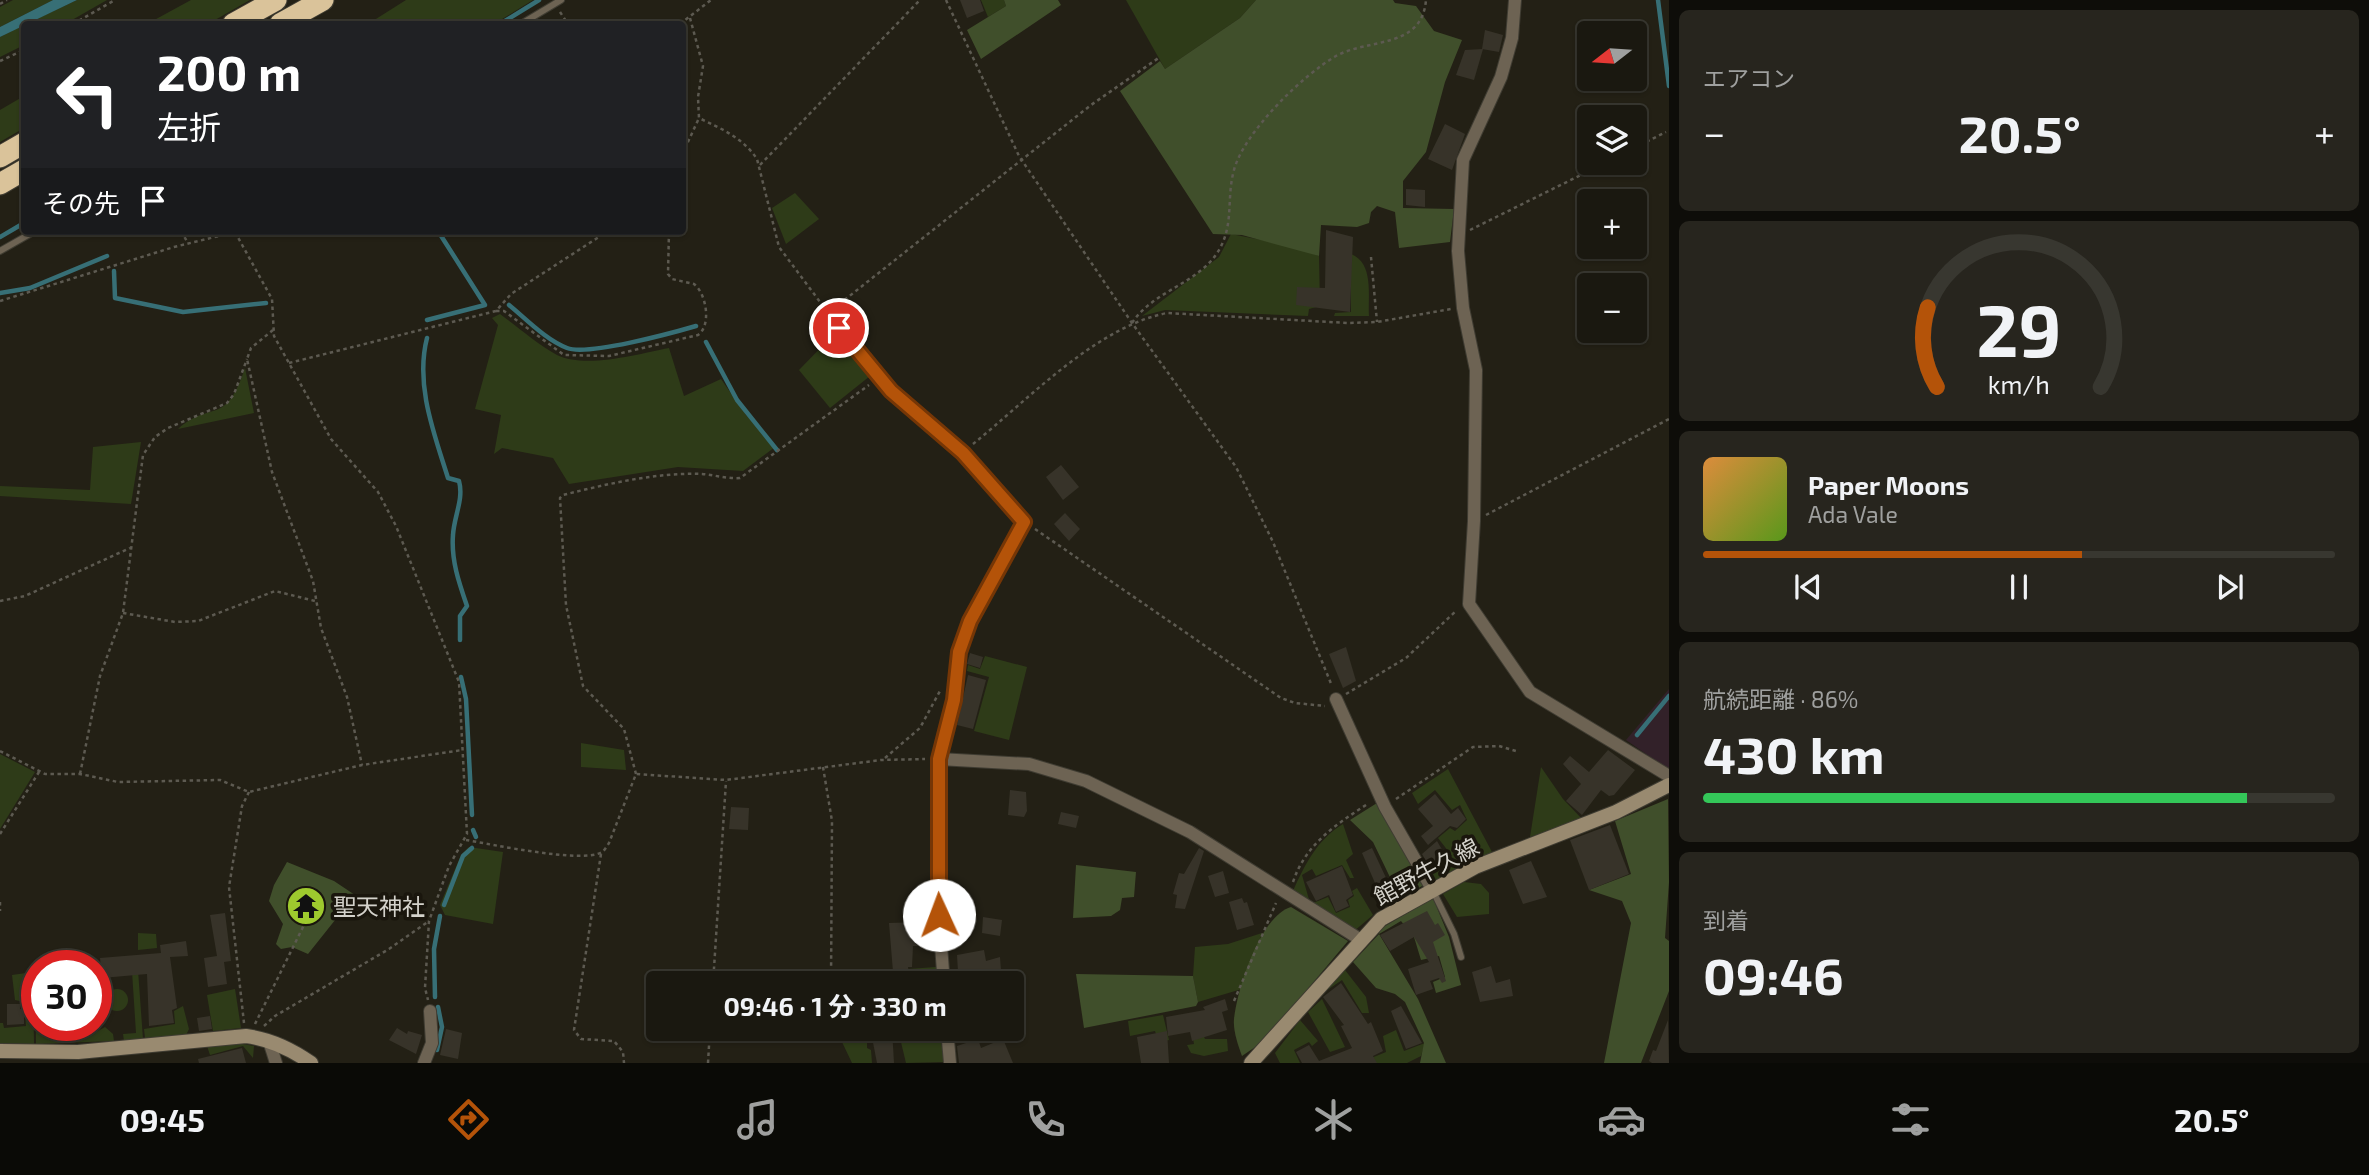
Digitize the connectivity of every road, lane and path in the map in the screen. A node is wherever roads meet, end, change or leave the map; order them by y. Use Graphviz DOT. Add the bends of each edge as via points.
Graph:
graph roads {
  1 [pos="7,0"];
  2 [pos="115,0"];
  3 [pos="276,0"];
  4 [pos="323,0"];
  5 [pos="561,0"];
  6 [pos="711,0"];
  7 [pos="920,0"];
  8 [pos="946,0"];
  9 [pos="1426,0"];
  10 [pos="1515,0"];
  11 [pos="0,4"];
  12 [pos="690,18"];
  13 [pos="78,21"];
  14 [pos="238,21"];
  15 [pos="285,21"];
  16 [pos="526,21"];
  17 [pos="685,21"];
  18 [pos="21,51"];
  19 [pos="1160,57"];
  20 [pos="0,61"];
  21 [pos="699,118"];
  22 [pos="1666,132"];
  23 [pos="1647,142"];
  24 [pos="21,145"];
  25 [pos="686,146"];
  26 [pos="0,158"];
  27 [pos="1022,161"];
  28 [pos="760,165"];
  29 [pos="21,172"];
  30 [pos="1581,175"];
  31 [pos="0,184"];
  32 [pos="1460,232"];
  33 [pos="28,235"];
  34 [pos="184,235"];
  35 [pos="221,235"];
  36 [pos="239,235"];
  37 [pos="602,235"];
  38 [pos="669,235"];
  39 [pos="189,243"];
  40 [pos="0,251"];
  41 [pos="1371,257"];
  42 [pos="0,301"];
  43 [pos="1463,307"];
  44 [pos="496,312"];
  45 [pos="828,313"];
  46 [pos="1377,322"];
  47 [pos="1132,323"];
  48 [pos="839,328"];
  49 [pos="273,330"];
  50 [pos="247,359"];
  51 [pos="289,363"];
  52 [pos="879,376"];
  53 [pos="1669,419"];
  54 [pos="963,453"];
  55 [pos="1474,521"];
  56 [pos="1024,522"];
  57 [pos="130,548"];
  58 [pos="0,601"];
  59 [pos="314,601"];
  60 [pos="1469,604"];
  61 [pos="123,614"];
  62 [pos="958,666"];
  63 [pos="1338,702"];
  64 [pos="463,750"];
  65 [pos="0,751"];
  66 [pos="1519,752"];
  67 [pos="939,759"];
  68 [pos="883,760"];
  69 [pos="362,765"];
  70 [pos="823,767"];
  71 [pos="39,771"];
  72 [pos="80,774"];
  73 [pos="636,774"];
  74 [pos="1669,776"];
  75 [pos="726,780"];
  76 [pos="1669,785"];
  77 [pos="249,792"];
  78 [pos="1382,802"];
  79 [pos="0,834"];
  80 [pos="466,840"];
  81 [pos="601,852"];
  82 [pos="1432,889"];
  83 [pos="1285,893"];
  84 [pos="0,902"];
  85 [pos="0,911"];
  86 [pos="429,921"];
  87 [pos="303,925"];
  88 [pos="1361,940"];
  89 [pos="1461,957"];
  90 [pos="714,971"];
  91 [pos="831,971"];
  92 [pos="943,971"];
  93 [pos="1234,1001"];
  94 [pos="430,1011"];
  95 [pos="249,1036"];
  96 [pos="269,1041"];
  97 [pos="709,1041"];
  98 [pos="948,1041"];
  99 [pos="0,1051"];
  100 [pos="276,1063"];
  101 [pos="311,1063"];
  102 [pos="424,1063"];
  103 [pos="624,1063"];
  104 [pos="708,1063"];
  105 [pos="950,1063"];
  106 [pos="1251,1063"];
  1 -- 11 [label="path"];
  2 -- 13 [label="path"];
  3 -- 14 [label="highway"];
  4 -- 15 [label="highway"];
  5 -- 16 [label="lane"];
  6 -- 12 [label="path"];
  7 -- 28 [label="path"];
  8 -- 27 [label="path"];
  9 -- 47 [label="path" via="1419,25 1392,42 1376,41 1338,55 1308,76 1263,123 1247,142 1234,170 1228,227 1211,260 1151,303"];
  10 -- 32 [label="street" via="1512,38 1501,77 1463,160"];
  12 -- 17 [label="path"];
  12 -- 21 [label="path" via="703,66"];
  18 -- 20 [label="path"];
  19 -- 27 [label="path"];
  21 -- 25 [label="path"];
  21 -- 28 [label="path" via="729,131 749,147"];
  22 -- 23 [label="path"];
  24 -- 26 [label="highway"];
  27 -- 45 [label="path"];
  27 -- 47 [label="path"];
  28 -- 45 [label="path" via="779,247"];
  29 -- 31 [label="highway"];
  30 -- 32 [label="path" via="1477,228"];
  32 -- 43 [label="street"];
  33 -- 40 [label="lane"];
  34 -- 39 [label="path"];
  35 -- 39 [label="path"];
  36 -- 49 [label="path" via="272,299"];
  37 -- 44 [label="path" via="511,294"];
  38 -- 44 [label="path" via="668,274 671,279 694,284 705,299 704,327 698,335 609,356 564,355 504,311"];
  39 -- 42 [label="path"];
  41 -- 46 [label="path"];
  43 -- 46 [label="path"];
  43 -- 55 [label="street" via="1476,370"];
  44 -- 51 [label="path"];
  45 -- 48 [label="path"];
  46 -- 47 [label="path" via="1167,313"];
  47 -- 54 [label="path" via="1087,351"];
  47 -- 63 [label="path" via="1236,467 1273,542"];
  48 -- 52 [label="street"];
  49 -- 50 [label="path" via="251,348"];
  49 -- 51 [label="path"];
  50 -- 57 [label="path" via="227,403 168,428 143,455"];
  50 -- 59 [label="path" via="272,472 313,581"];
  51 -- 64 [label="path" via="331,439 378,492 396,526 459,682"];
  52 -- 54 [label="street"];
  52 -- 73 [label="path" via="856,398 740,478 675,475 604,484 560,498 566,606 583,687 624,729"];
  53 -- 55 [label="path"];
  54 -- 56 [label="street"];
  55 -- 60 [label="street"];
  56 -- 62 [label="street" via="970,621"];
  56 -- 63 [label="path" via="1281,698 1296,703"];
  57 -- 58 [label="path" via="25,596"];
  57 -- 61 [label="path"];
  59 -- 61 [label="path" via="275,591 198,621"];
  59 -- 69 [label="path" via="347,697"];
  60 -- 63 [label="path" via="1453,612 1406,658"];
  60 -- 74 [label="street" via="1530,692"];
  61 -- 72 [label="path" via="100,676"];
  62 -- 67 [label="street"];
  62 -- 68 [label="path" via="920,728"];
  63 -- 78 [label="street"];
  64 -- 69 [label="path"];
  64 -- 80 [label="path"];
  65 -- 71 [label="path"];
  66 -- 78 [label="path" via="1499,746 1473,747"];
  67 -- 68 [label="path"];
  67 -- 83 [label="street" via="1029,764 1086,780 1189,832"];
  67 -- 92 [label="street" via="937,894"];
  68 -- 70 [label="path"];
  69 -- 77 [label="path"];
  70 -- 75 [label="path"];
  70 -- 91 [label="path" via="832,821"];
  71 -- 72 [label="path"];
  71 -- 79 [label="path"];
  72 -- 77 [label="path" via="117,782 220,780"];
  73 -- 75 [label="path"];
  73 -- 81 [label="path"];
  75 -- 90 [label="path"];
  76 -- 82 [label="main road, 館野牛久線"];
  77 -- 95 [label="path" via="242,806 229,887"];
  78 -- 82 [label="street"];
  78 -- 83 [label="path" via="1327,831"];
  80 -- 81 [label="path" via="559,855"];
  80 -- 86 [label="path" via="449,866"];
  81 -- 103 [label="path" via="574,1030 580,1039 614,1041 623,1052"];
  82 -- 88 [label="main road, 館野牛久線" via="1381,919"];
  82 -- 89 [label="lane"];
  83 -- 88 [label="street"];
  83 -- 93 [label="path"];
  84 -- 85 [label="path"];
  86 -- 94 [label="path" via="425,988"];
  86 -- 95 [label="path"];
  87 -- 95 [label="path"];
  88 -- 106 [label="main road, 館野牛久線"];
  94 -- 102 [label="street" via="432,1043"];
  95 -- 96 [label="main road"];
  95 -- 99 [label="main road" via="78,1052"];
  96 -- 100 [label="street"];
  96 -- 101 [label="main road"];
  97 -- 104 [label="path"];
  98 -- 105 [label="street"];
}
